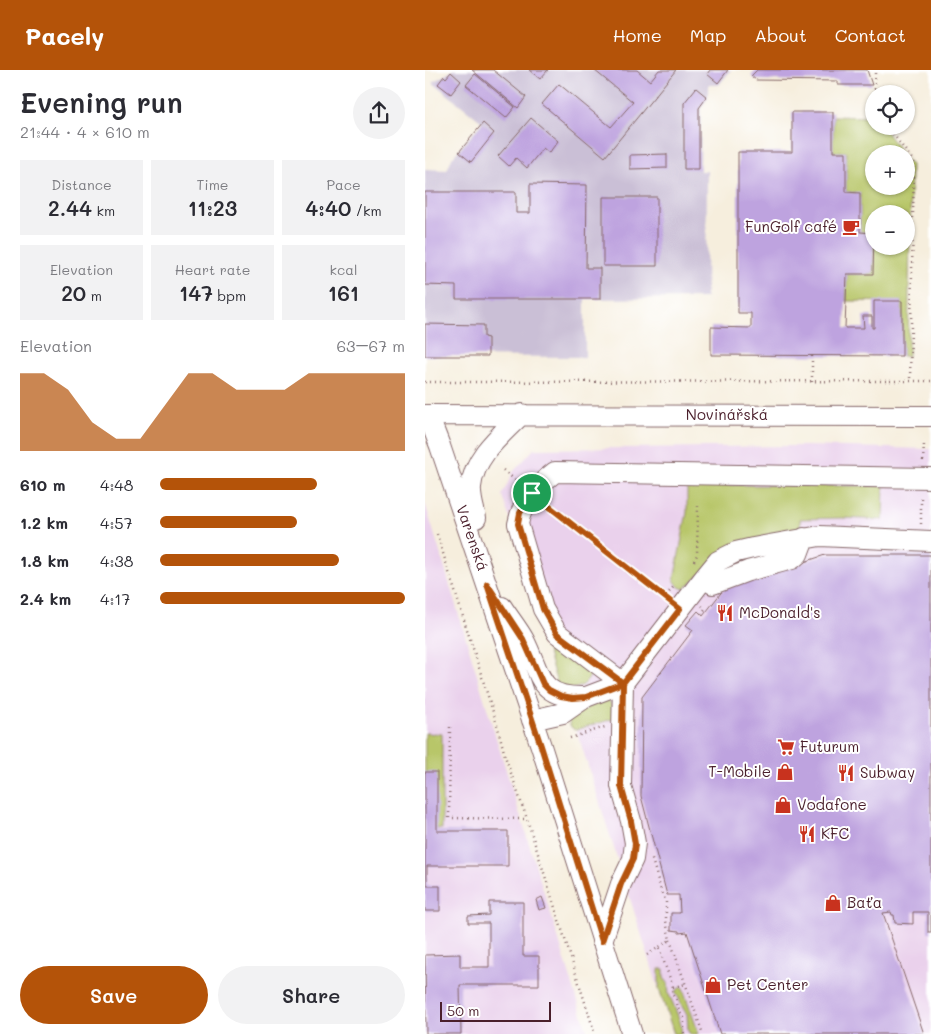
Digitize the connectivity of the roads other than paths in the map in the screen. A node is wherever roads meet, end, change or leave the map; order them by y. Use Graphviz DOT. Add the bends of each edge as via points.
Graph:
graph roads {
  1 [pos="522,414"];
  2 [pos="427,415"];
  3 [pos="931,416"];
  4 [pos="926,478"];
  5 [pos="926,541"];
  6 [pos="487,584"];
  7 [pos="623,683"];
  8 [pos="586,697"];
  9 [pos="533,720"];
  10 [pos="602,941"];
  11 [pos="632,1034"];
  1 -- 2 [label="street, Novinářská"];
  1 -- 3 [label="street, Novinářská"];
  1 -- 6 [label="street" via="477,464 470,488"];
  2 -- 6 [label="street, Varenská"];
  4 -- 7 [label="street" via="555,472 532,493 520,513 518,524 543,609 557,634"];
  5 -- 7 [label="street" via="820,536 736,552 698,570 673,603"];
  6 -- 8 [label="street" via="523,639 543,684 557,694"];
  6 -- 9 [label="street, Varenská"];
  7 -- 8 [label="street"];
  7 -- 10 [label="street" via="621,786 635,844 633,859"];
  8 -- 9 [label="street" via="563,713"];
  9 -- 10 [label="street, Varenská"];
  10 -- 11 [label="street, Varenská"];
}
